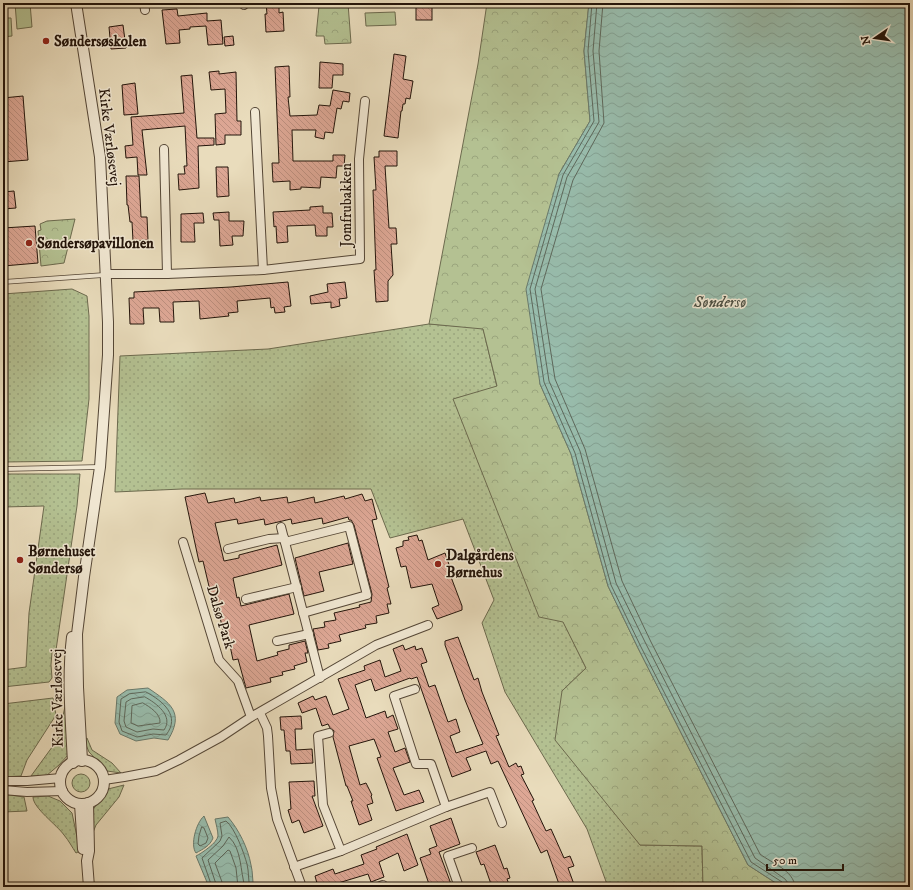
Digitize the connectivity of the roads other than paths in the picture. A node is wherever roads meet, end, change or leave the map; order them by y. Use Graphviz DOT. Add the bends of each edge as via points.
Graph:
graph roads {
  1 [pos="76,3"];
  2 [pos="365,101"];
  3 [pos="256,112"];
  4 [pos="164,149"];
  5 [pos="263,270"];
  6 [pos="107,274"];
  7 [pos="167,274"];
  8 [pos="3,282"];
  9 [pos="100,468"];
  10 [pos="3,469"];
  11 [pos="281,527"];
  12 [pos="284,540"];
  13 [pos="183,542"];
  14 [pos="228,548"];
  15 [pos="297,587"];
  16 [pos="246,599"];
  17 [pos="303,613"];
  18 [pos="428,625"];
  19 [pos="309,634"];
  20 [pos="277,641"];
  21 [pos="320,678"];
  22 [pos="415,689"];
  23 [pos="260,713"];
  24 [pos="251,717"];
  25 [pos="329,732"];
  26 [pos="78,762"];
  27 [pos="61,778"];
  28 [pos="104,780"];
  29 [pos="3,781"];
  30 [pos="3,790"];
  31 [pos="63,791"];
  32 [pos="84,803"];
  33 [pos="446,807"];
  34 [pos="502,823"];
  35 [pos="472,848"];
  36 [pos="341,851"];
  37 [pos="294,867"];
  38 [pos="89,887"];
  39 [pos="302,887"];
  40 [pos="459,887"];
  1 -- 6 [label="street, Kirke Værløsevej" via="100,157"];
  2 -- 5 [label="street, Jomfrubakken" via="359,159 360,259"];
  3 -- 5 [label="street"];
  4 -- 7 [label="street"];
  5 -- 7 [label="street, Jomfrubakken"];
  6 -- 7 [label="street, Jomfrubakken"];
  6 -- 8 [label="lane"];
  6 -- 9 [label="street, Kirke Værløsevej" via="108,355"];
  9 -- 10 [label="lane"];
  9 -- 26 [label="street, Kirke Værløsevej" via="77,634"];
  11 -- 12 [label="street"];
  12 -- 14 [label="street" via="269,539"];
  12 -- 15 [label="street"];
  12 -- 17 [label="street" via="349,526 367,595"];
  13 -- 24 [label="street, Dalsø Park" via="219,660 238,681"];
  15 -- 16 [label="street, Dalsø Park"];
  15 -- 17 [label="street"];
  17 -- 19 [label="street"];
  18 -- 21 [label="street" via="376,646"];
  19 -- 20 [label="street"];
  19 -- 21 [label="street"];
  21 -- 23 [label="street"];
  22 -- 33 [label="street" via="394,696 416,764 431,764"];
  23 -- 24 [label="street"];
  23 -- 37 [label="street" via="267,728 271,788"];
  24 -- 28 [label="street" via="221,737 156,771"];
  25 -- 36 [label="street" via="318,736 323,805"];
  26 -- 27 [label="street" via="64,770"];
  26 -- 28 [label="street" via="96,765"];
  27 -- 29 [label="street"];
  27 -- 31 [label="street"];
  28 -- 32 [label="street" via="100,795 95,800"];
  30 -- 31 [label="street"];
  31 -- 32 [label="street" via="70,800"];
  32 -- 38 [label="street" via="83,851 87,861"];
  33 -- 34 [label="street" via="490,792"];
  33 -- 36 [label="street"];
  35 -- 40 [label="street" via="448,856"];
  36 -- 37 [label="street"];
  37 -- 39 [label="street"];
}
